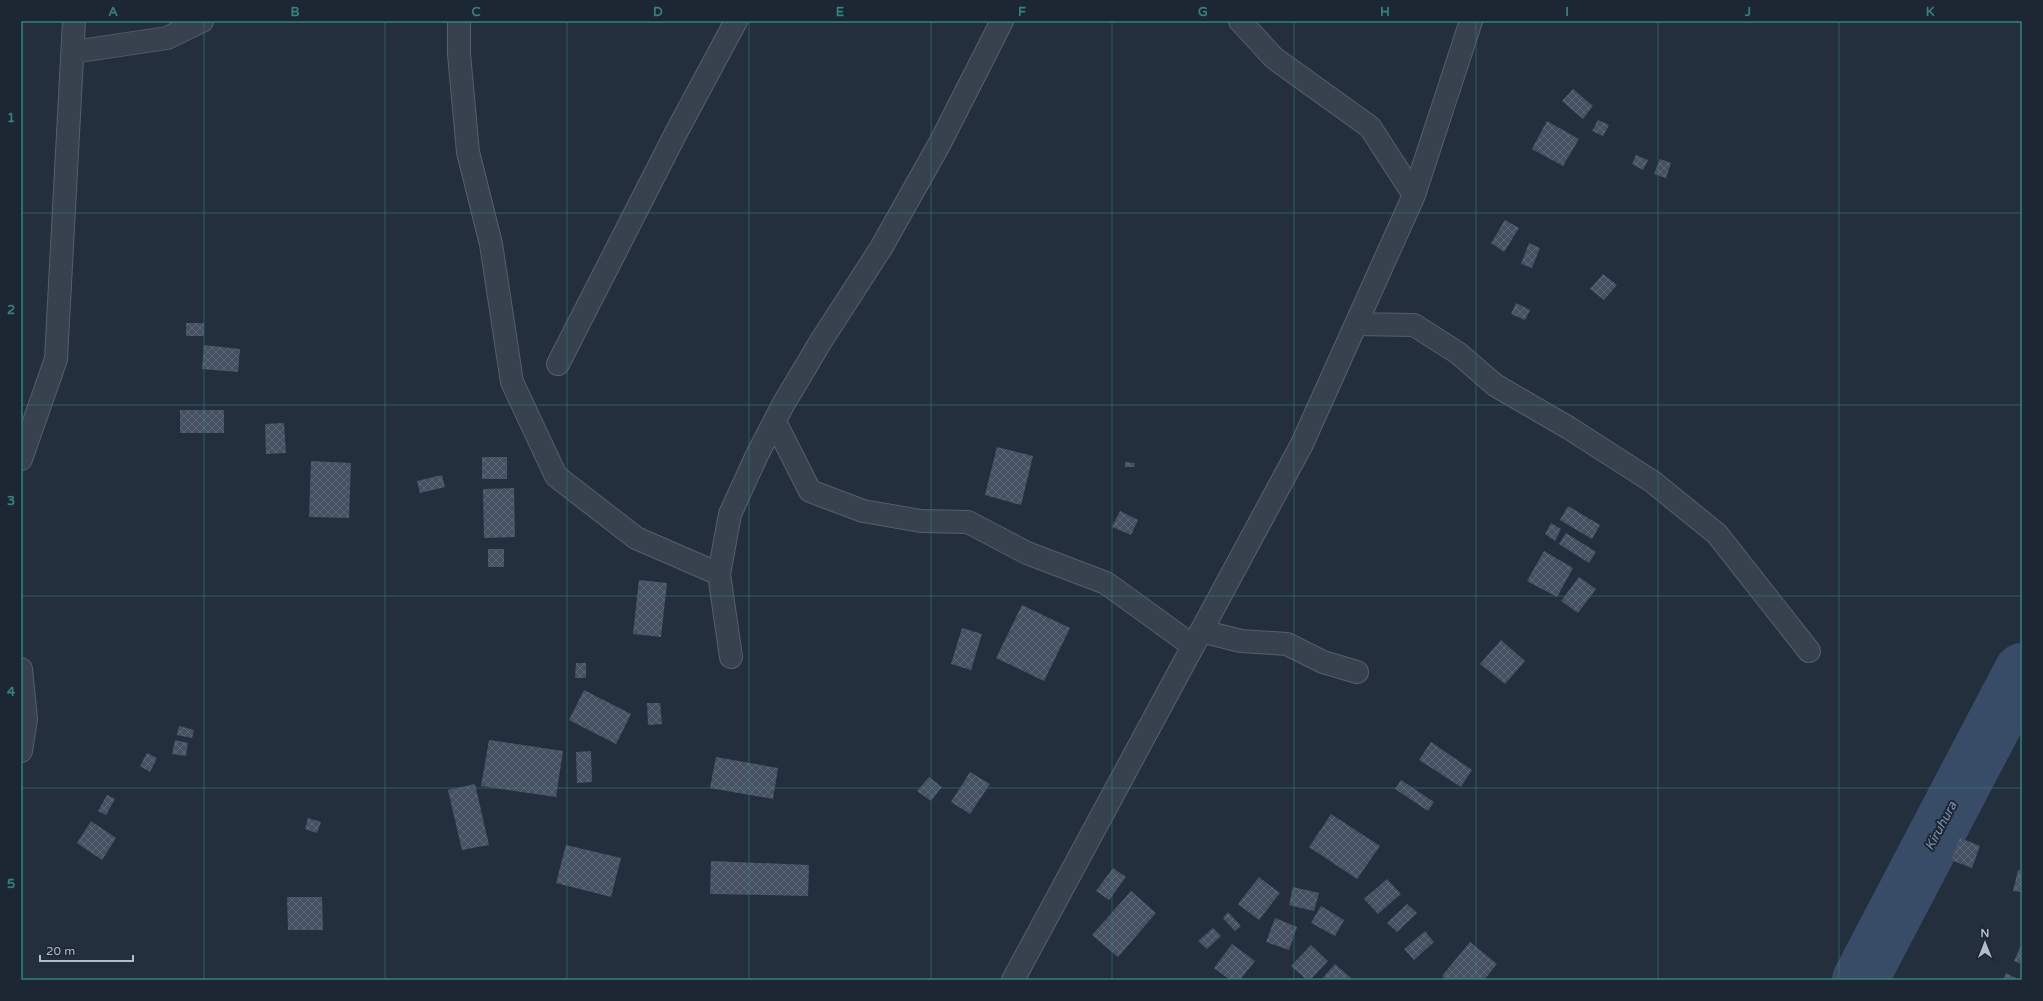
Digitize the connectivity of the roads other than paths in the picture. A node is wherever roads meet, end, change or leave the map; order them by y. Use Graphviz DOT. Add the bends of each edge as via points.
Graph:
graph roads {
  1 [pos="74,21"];
  2 [pos="202,21"];
  3 [pos="459,21"];
  4 [pos="736,21"];
  5 [pos="1002,21"];
  6 [pos="1240,21"];
  7 [pos="1471,21"];
  8 [pos="73,52"];
  9 [pos="1414,195"];
  10 [pos="1356,324"];
  11 [pos="558,364"];
  12 [pos="775,422"];
  13 [pos="21,459"];
  14 [pos="720,574"];
  15 [pos="1197,639"];
  16 [pos="1809,651"];
  17 [pos="731,657"];
  18 [pos="21,669"];
  19 [pos="1357,672"];
  20 [pos="21,751"];
  21 [pos="1013,980"];
  1 -- 8 [label="street"];
  2 -- 8 [label="street" via="167,38"];
  3 -- 14 [label="street" via="459,54 468,152 491,244 512,382 556,476 636,538"];
  4 -- 11 [label="street"];
  5 -- 12 [label="street" via="940,143 888,235 821,341"];
  6 -- 9 [label="street" via="1274,58 1370,127"];
  7 -- 9 [label="street"];
  8 -- 13 [label="street" via="56,359"];
  9 -- 10 [label="street"];
  10 -- 15 [label="street" via="1302,444"];
  10 -- 16 [label="street" via="1414,326 1458,353 1495,384 1653,482 1717,534"];
  12 -- 14 [label="street" via="730,514"];
  12 -- 15 [label="street" via="810,491 862,511 921,521 968,522 1027,553 1106,583"];
  14 -- 17 [label="street"];
  15 -- 19 [label="street" via="1287,644 1323,662"];
  15 -- 21 [label="street"];
  18 -- 20 [label="street" via="26,719"];
}
